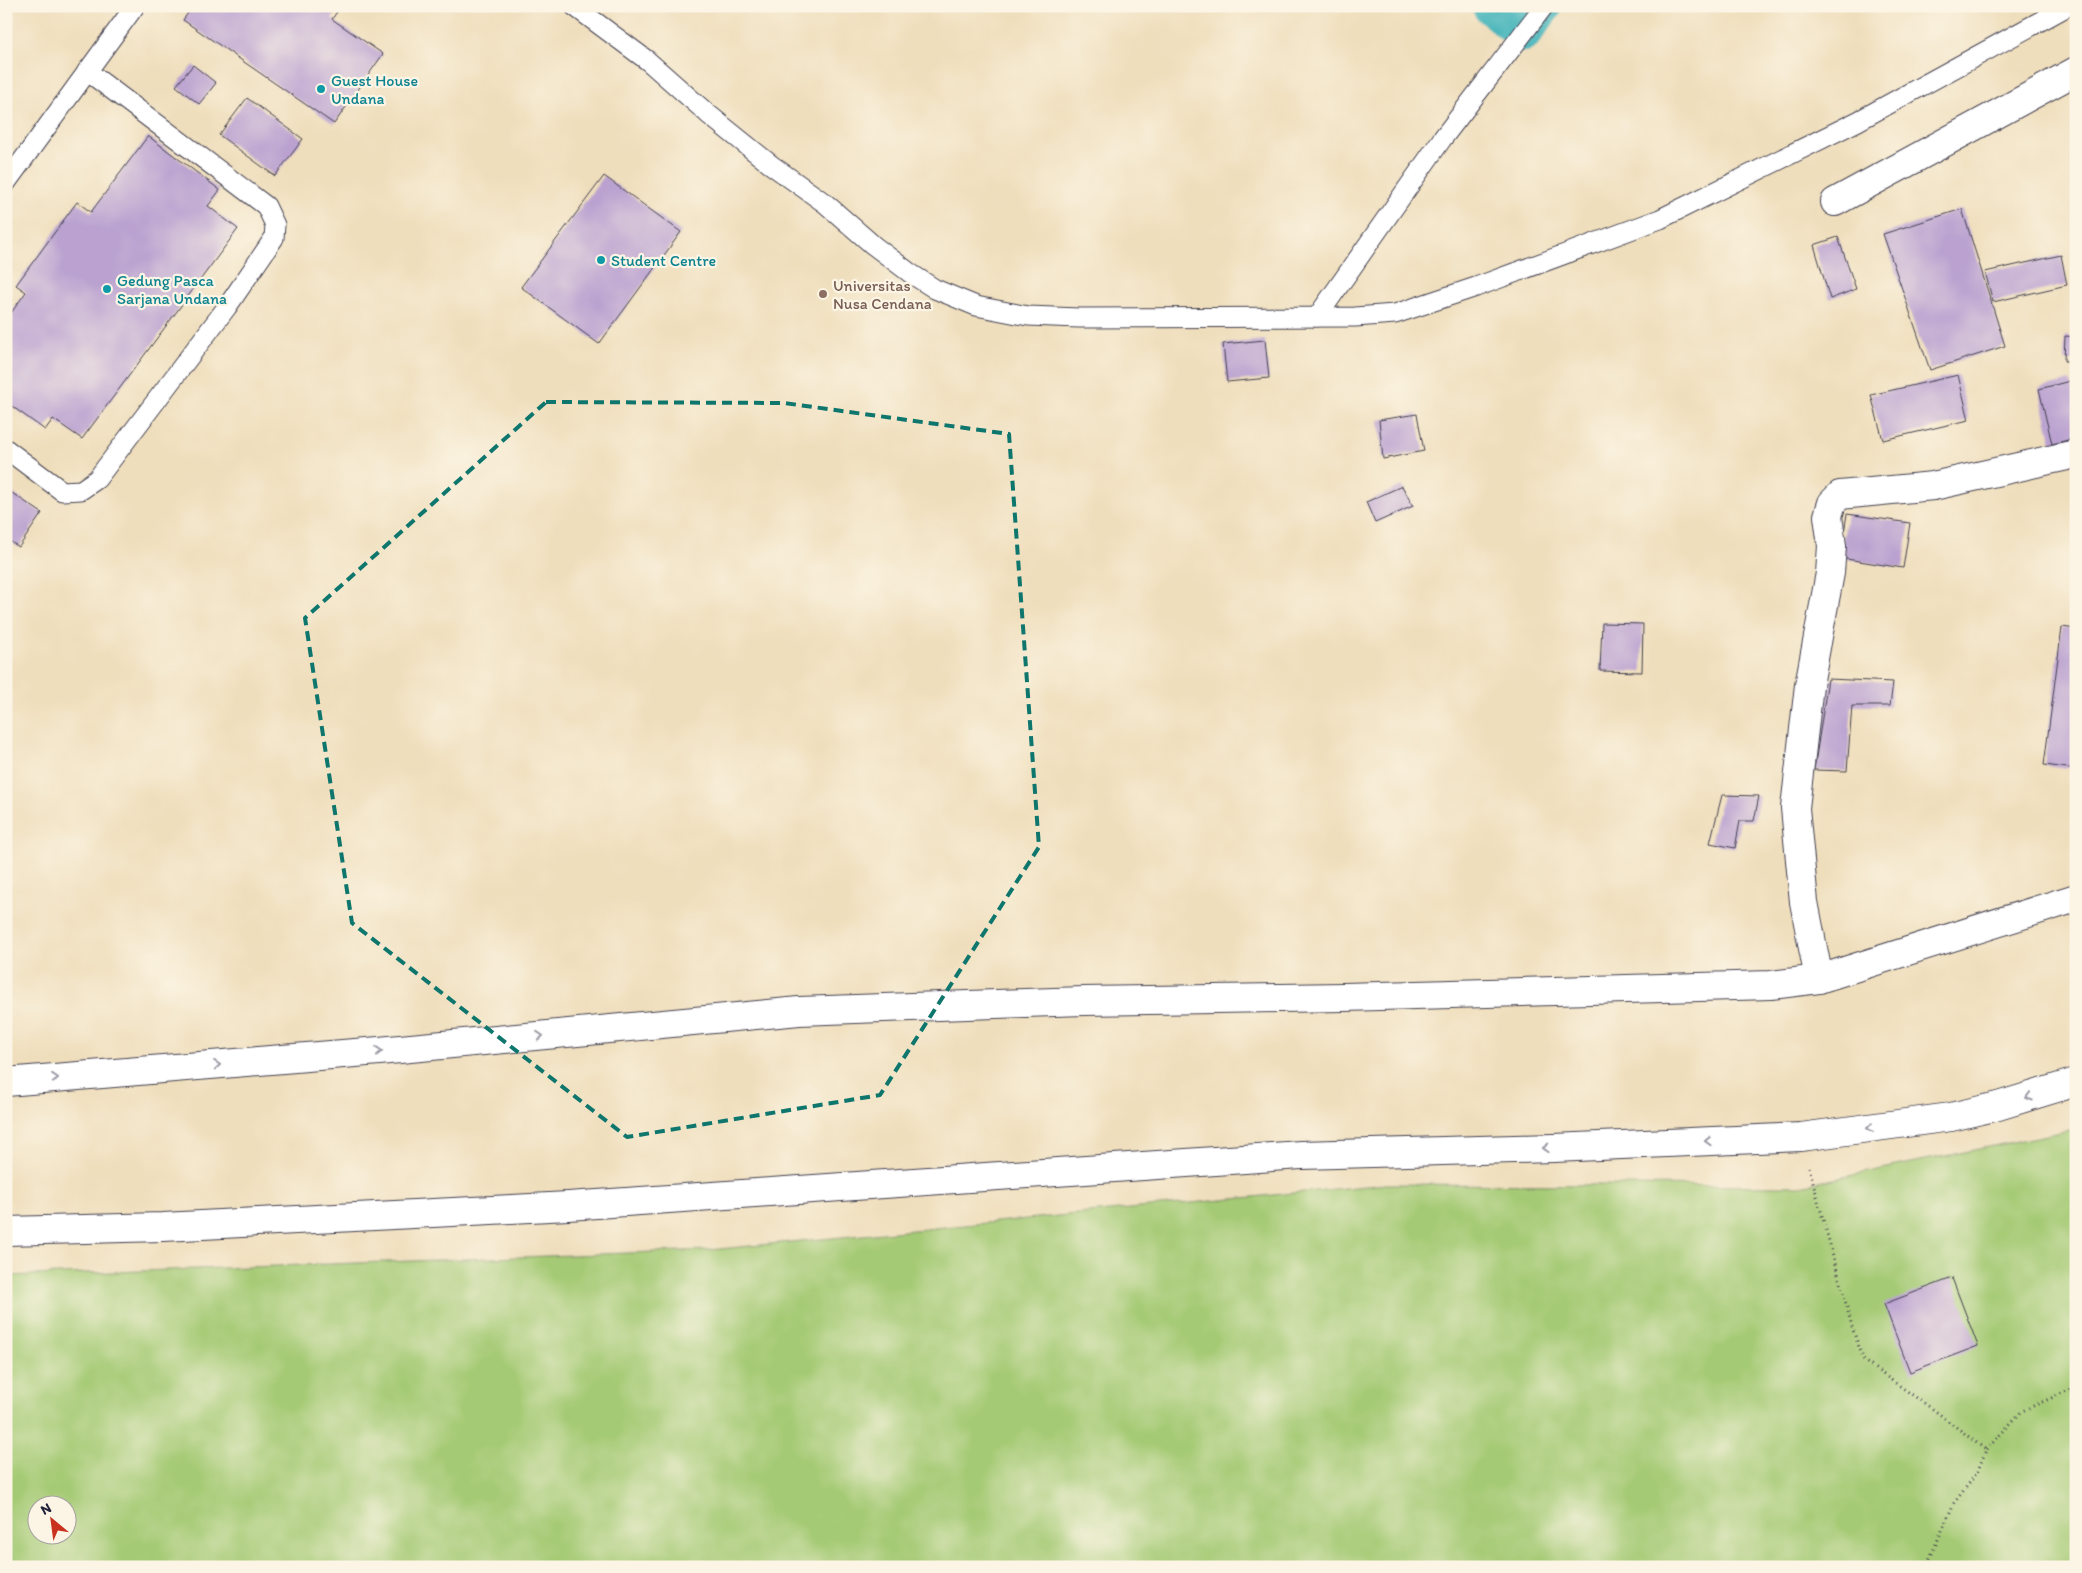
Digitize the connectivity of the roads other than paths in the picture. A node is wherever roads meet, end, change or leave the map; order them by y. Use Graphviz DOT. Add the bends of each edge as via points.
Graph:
graph roads {
  1 [pos="135,6"];
  2 [pos="574,6"];
  3 [pos="1544,6"];
  4 [pos="2068,6"];
  5 [pos="87,71"];
  6 [pos="2076,71"];
  7 [pos="6,183"];
  8 [pos="1835,202"];
  9 [pos="1317,317"];
  10 [pos="6,449"];
  11 [pos="2076,454"];
  12 [pos="2076,898"];
  13 [pos="1819,979"];
  14 [pos="6,1082"];
  15 [pos="2076,1082"];
  16 [pos="6,1231"];
  1 -- 5 [label="lane"];
  2 -- 9 [label="lane" via="648,61 770,164 826,204 903,268 935,289 976,306 1028,316"];
  3 -- 9 [label="lane" via="1442,139"];
  4 -- 9 [label="lane" via="1858,121 1660,219 1395,314"];
  5 -- 7 [label="lane"];
  5 -- 10 [label="lane" via="266,206 275,225 274,238 227,307 97,479 81,490 62,491"];
  6 -- 8 [label="main road"];
  11 -- 13 [label="main road" via="1933,486 1840,496 1832,503 1828,516 1832,546 1830,574 1809,685 1795,808 1804,902"];
  12 -- 13 [label="main road"];
  14 -- 13 [label="main road, one-way" via="799,1011 1084,1000 1711,988"];
  15 -- 16 [label="main road, one-way" via="1951,1117 1801,1138 1301,1155 568,1206"];
}
